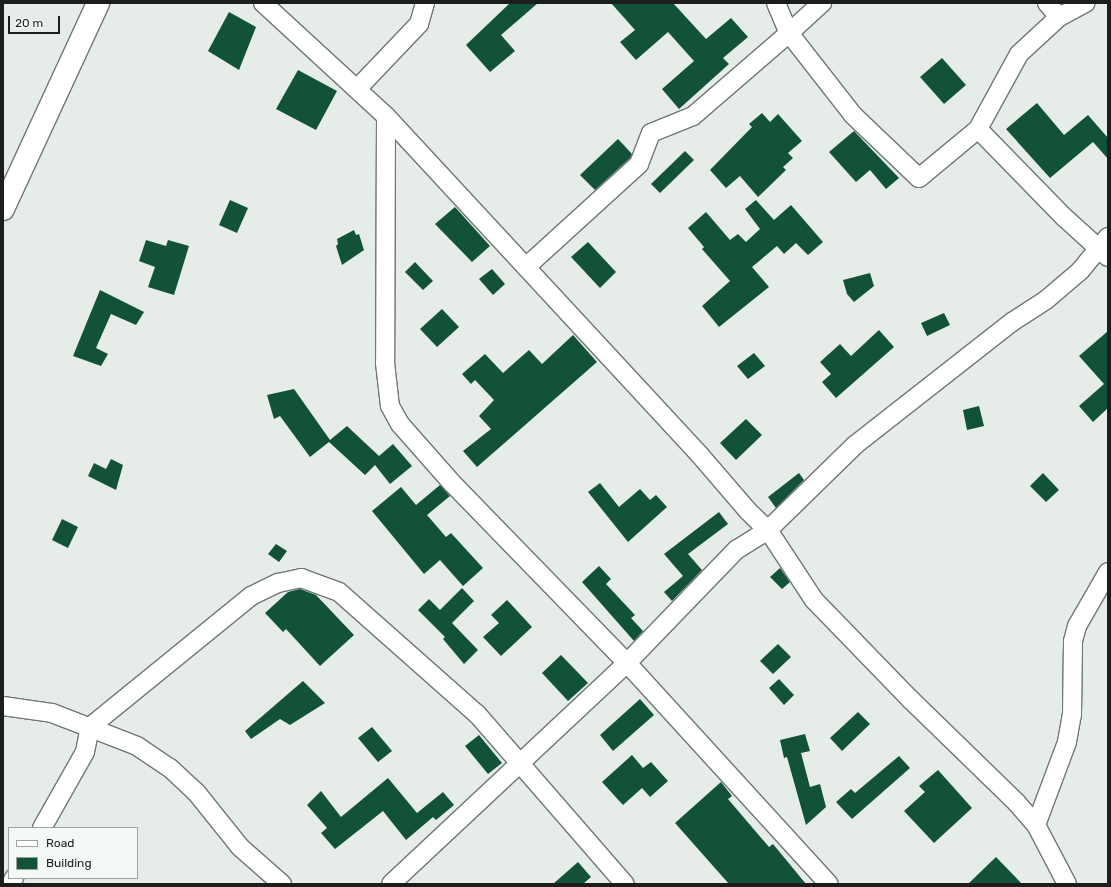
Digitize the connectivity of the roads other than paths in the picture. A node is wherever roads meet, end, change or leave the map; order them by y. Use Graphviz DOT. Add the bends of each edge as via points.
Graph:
graph roads {
  1 [pos="98,3"];
  2 [pos="263,3"];
  3 [pos="425,3"];
  4 [pos="776,3"];
  5 [pos="822,3"];
  6 [pos="1048,3"];
  7 [pos="1085,3"];
  8 [pos="1059,17"];
  9 [pos="789,33"];
  10 [pos="357,89"];
  11 [pos="386,116"];
  12 [pos="978,129"];
  13 [pos="3,209"];
  14 [pos="1105,247"];
  15 [pos="526,266"];
  16 [pos="768,530"];
  17 [pos="1108,572"];
  18 [pos="627,663"];
  19 [pos="3,706"];
  20 [pos="90,727"];
  21 [pos="521,763"];
  22 [pos="1036,825"];
  23 [pos="43,827"];
  24 [pos="282,884"];
  25 [pos="391,884"];
  26 [pos="624,884"];
  27 [pos="829,884"];
  28 [pos="1067,884"];
  1 -- 13 [label="street"];
  2 -- 10 [label="street"];
  3 -- 10 [label="street" via="419,24"];
  4 -- 9 [label="street"];
  5 -- 9 [label="street"];
  6 -- 8 [label="street"];
  7 -- 8 [label="street"];
  8 -- 12 [label="street" via="1019,54"];
  9 -- 12 [label="street" via="853,115 919,178"];
  9 -- 15 [label="street" via="693,116 651,133 639,164"];
  10 -- 11 [label="street"];
  11 -- 15 [label="street"];
  11 -- 18 [label="street" via="384,363 390,406 400,424 452,483"];
  12 -- 14 [label="street" via="1065,218"];
  14 -- 16 [label="street" via="1046,300 1012,322 855,445"];
  15 -- 16 [label="street" via="699,454 748,512"];
  16 -- 18 [label="street" via="737,549"];
  16 -- 22 [label="street" via="814,600"];
  17 -- 22 [label="street" via="1077,626 1074,641 1072,715 1067,742"];
  18 -- 21 [label="street"];
  18 -- 27 [label="street"];
  19 -- 20 [label="street" via="52,713"];
  20 -- 21 [label="street" via="251,596 278,583 302,578 339,592 478,714"];
  20 -- 23 [label="street" via="85,752"];
  20 -- 24 [label="street" via="137,746 170,768 196,792 240,847"];
  21 -- 25 [label="street"];
  21 -- 26 [label="street"];
  22 -- 28 [label="street"];
}
